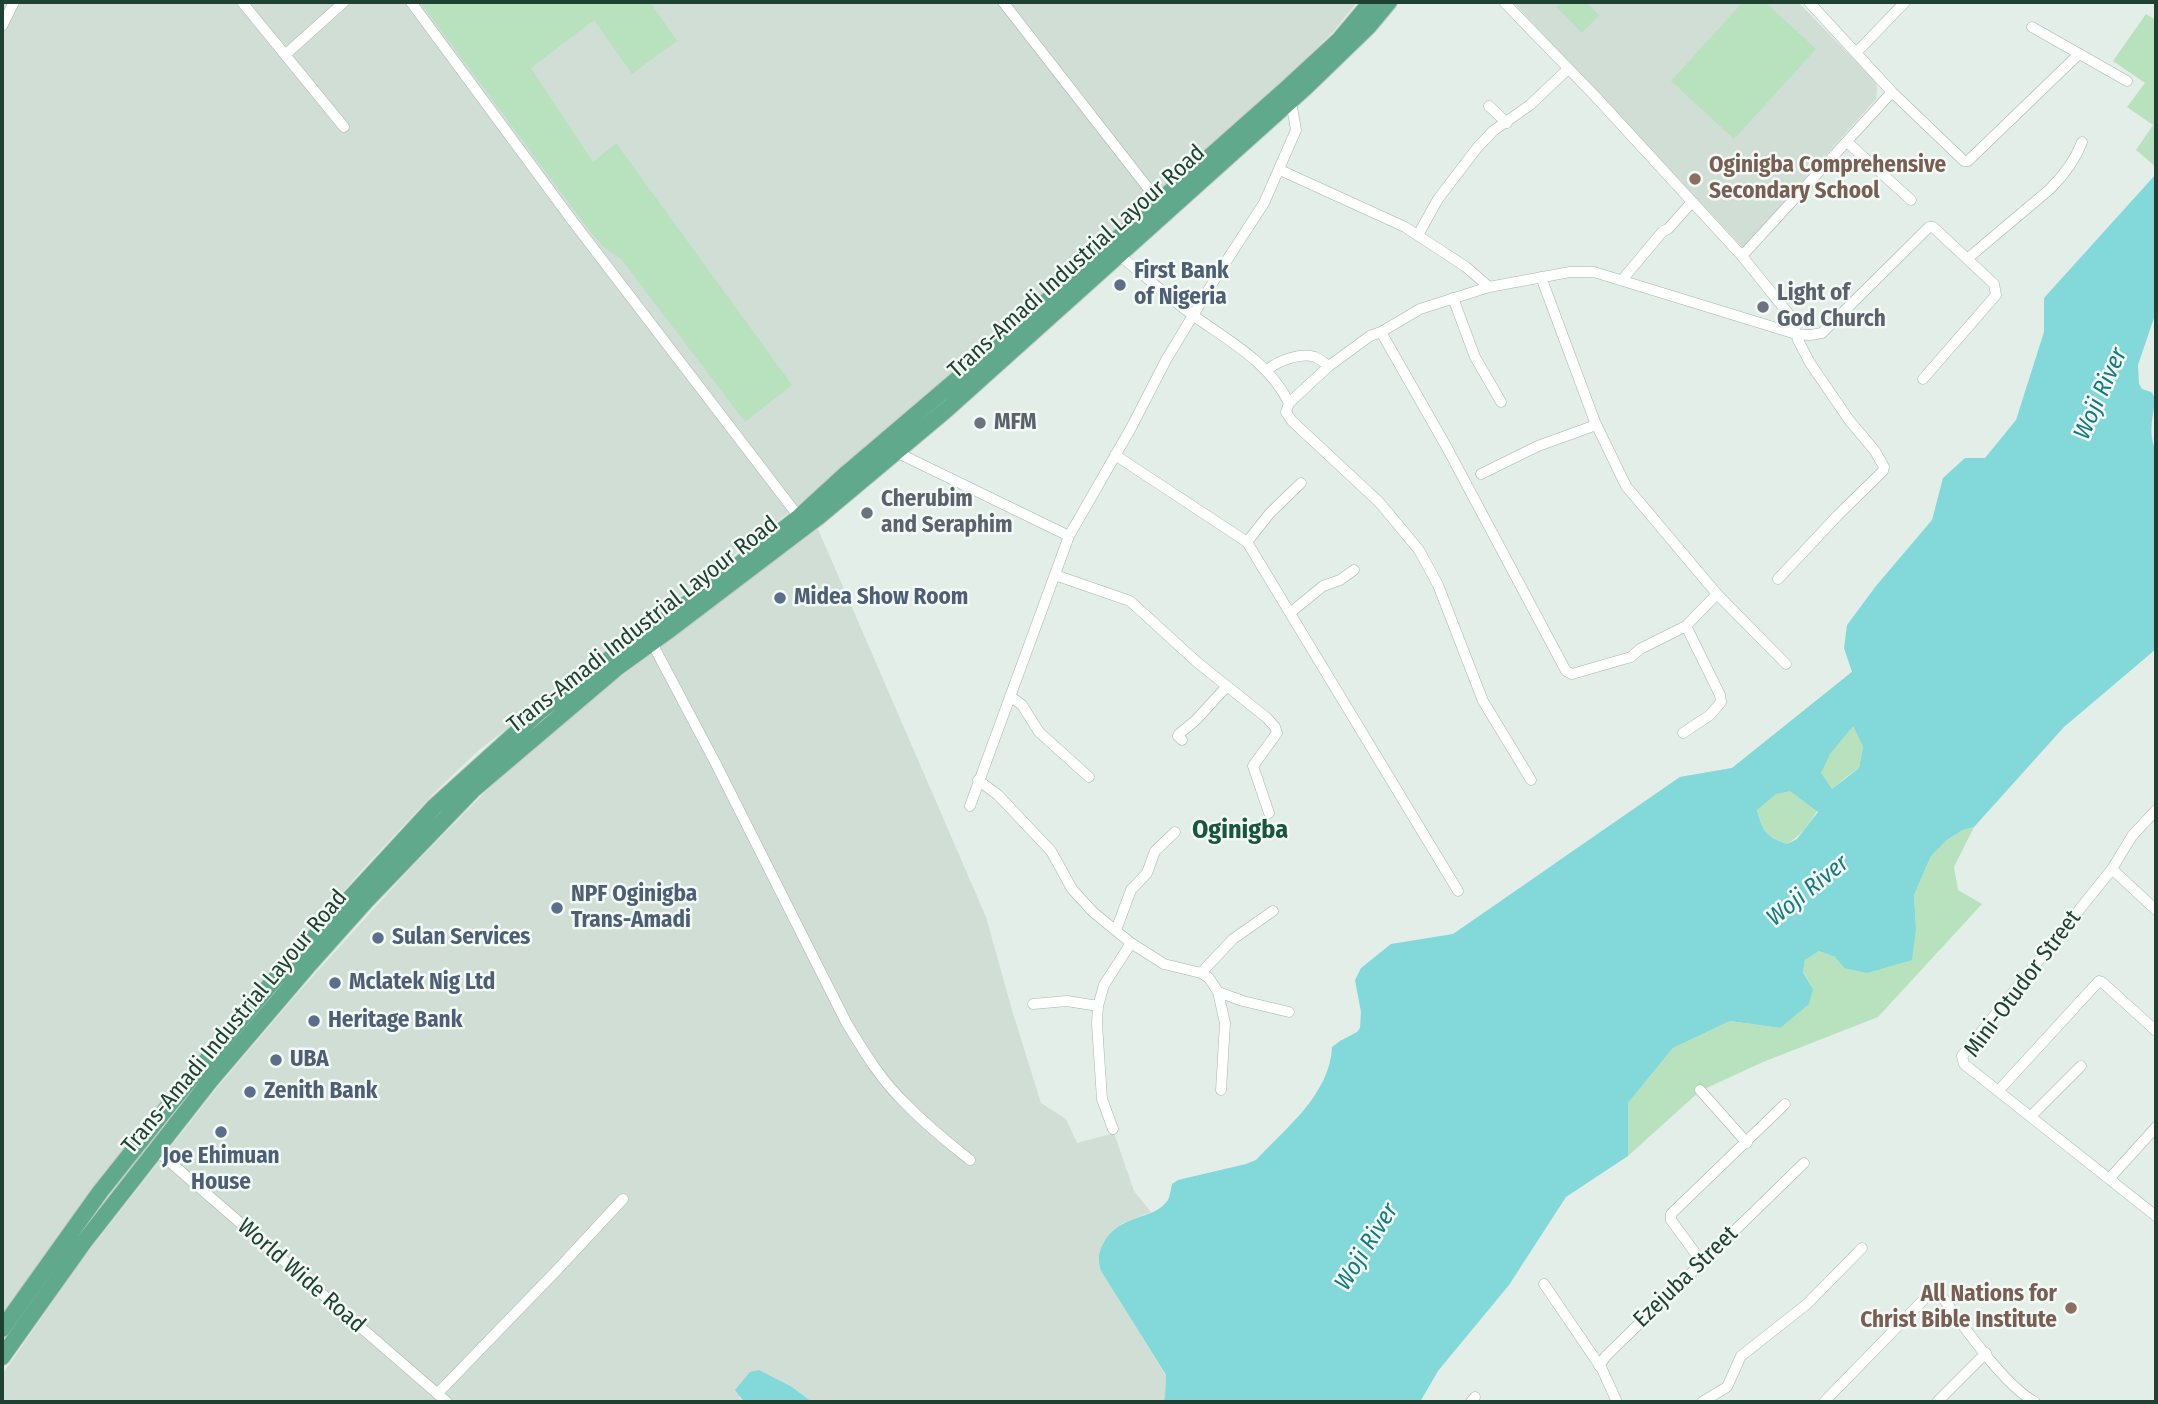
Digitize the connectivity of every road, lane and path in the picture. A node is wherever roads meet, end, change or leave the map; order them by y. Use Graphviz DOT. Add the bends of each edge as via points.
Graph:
graph roads {
  1 [pos="14,2"];
  2 [pos="242,2"];
  3 [pos="344,2"];
  4 [pos="411,2"];
  5 [pos="1003,2"];
  6 [pos="1371,2"];
  7 [pos="1389,2"];
  8 [pos="1504,2"];
  9 [pos="1809,2"];
  10 [pos="1905,2"];
  11 [pos="2,26"];
  12 [pos="2032,27"];
  13 [pos="1856,53"];
  14 [pos="286,54"];
  15 [pos="2079,54"];
  16 [pos="1568,69"];
  17 [pos="2127,81"];
  18 [pos="1892,92"];
  19 [pos="1291,101"];
  20 [pos="1489,106"];
  21 [pos="1507,122"];
  22 [pos="344,127"];
  23 [pos="1847,142"];
  24 [pos="2082,142"];
  25 [pos="1280,170"];
  26 [pos="1911,201"];
  27 [pos="1692,202"];
  28 [pos="1163,207"];
  29 [pos="1418,235"];
  30 [pos="1119,255"];
  31 [pos="1742,256"];
  32 [pos="1967,258"];
  33 [pos="1541,277"];
  34 [pos="1622,280"];
  35 [pos="1489,287"];
  36 [pos="1453,298"];
  37 [pos="1192,315"];
  38 [pos="1381,332"];
  39 [pos="1796,334"];
  40 [pos="1329,366"];
  41 [pos="1267,370"];
  42 [pos="1923,379"];
  43 [pos="1289,402"];
  44 [pos="1501,402"];
  45 [pos="1596,425"];
  46 [pos="896,452"];
  47 [pos="1115,455"];
  48 [pos="1481,474"];
  49 [pos="1301,483"];
  50 [pos="799,517"];
  51 [pos="1069,536"];
  52 [pos="1247,542"];
  53 [pos="1354,569"];
  54 [pos="1055,575"];
  55 [pos="1778,579"];
  56 [pos="1717,594"];
  57 [pos="1290,612"];
  58 [pos="1686,626"];
  59 [pos="652,643"];
  60 [pos="1786,664"];
  61 [pos="1227,686"];
  62 [pos="1010,696"];
  63 [pos="1683,733"];
  64 [pos="1182,740"];
  65 [pos="1089,777"];
  66 [pos="978,780"];
  67 [pos="1531,780"];
  68 [pos="970,806"];
  69 [pos="2156,810"];
  70 [pos="439,813"];
  71 [pos="1269,813"];
  72 [pos="1175,832"];
  73 [pos="2112,869"];
  74 [pos="1458,891"];
  75 [pos="2156,910"];
  76 [pos="1273,911"];
  77 [pos="1116,930"];
  78 [pos="1131,943"];
  79 [pos="1201,973"];
  80 [pos="1218,992"];
  81 [pos="1033,1004"];
  82 [pos="1098,1006"];
  83 [pos="1289,1012"];
  84 [pos="2156,1031"];
  85 [pos="2081,1066"];
  86 [pos="1221,1090"];
  87 [pos="1700,1090"];
  88 [pos="1999,1090"];
  89 [pos="1785,1104"];
  90 [pos="2031,1116"];
  91 [pos="2156,1127"];
  92 [pos="1113,1129"];
  93 [pos="1747,1143"];
  94 [pos="156,1150"];
  95 [pos="970,1160"];
  96 [pos="1804,1163"];
  97 [pos="2109,1180"];
  98 [pos="623,1199"];
  99 [pos="2156,1216"];
  100 [pos="1862,1248"];
  101 [pos="1702,1261"];
  102 [pos="1544,1284"];
  103 [pos="2,1329"];
  104 [pos="1986,1353"];
  105 [pos="2,1357"];
  106 [pos="1599,1366"];
  107 [pos="437,1394"];
  108 [pos="2018,1399"];
  109 [pos="447,1402"];
  110 [pos="1617,1402"];
  111 [pos="1702,1402"];
  112 [pos="1824,1402"];
  113 [pos="1937,1402"];
  114 [pos="2035,1402"];
  1 -- 11 [label="street"];
  2 -- 14 [label="street"];
  3 -- 14 [label="street"];
  4 -- 50 [label="street"];
  5 -- 28 [label="street"];
  6 -- 28 [label="main road, Trans-Amadi Industrial Layour Road" via="1340,39"];
  7 -- 19 [label="main road, Trans-Amadi Industrial Layour Road"];
  8 -- 16 [label="street"];
  9 -- 13 [label="street"];
  10 -- 13 [label="street"];
  12 -- 15 [label="street"];
  13 -- 18 [label="street"];
  14 -- 22 [label="street"];
  15 -- 17 [label="street"];
  15 -- 18 [label="street" via="1968,161"];
  16 -- 21 [label="street"];
  16 -- 27 [label="street"];
  18 -- 23 [label="street"];
  19 -- 25 [label="street" via="1296,130"];
  19 -- 28 [label="main road, Trans-Amadi Industrial Layour Road"];
  20 -- 21 [label="street"];
  21 -- 29 [label="street" via="1477,148 1438,199"];
  23 -- 26 [label="street"];
  23 -- 31 [label="street"];
  24 -- 32 [label="street" via="2063,177"];
  25 -- 29 [label="street"];
  25 -- 37 [label="street" via="1252,225"];
  27 -- 31 [label="street"];
  27 -- 34 [label="street"];
  28 -- 30 [label="main road, Trans-Amadi Industrial Layour Road"];
  28 -- 50 [label="main road, Trans-Amadi Industrial Layour Road"];
  29 -- 35 [label="street"];
  30 -- 37 [label="street"];
  30 -- 46 [label="main road, Trans-Amadi Industrial Layour Road"];
  31 -- 39 [label="street" via="1791,317"];
  32 -- 39 [label="street" via="1929,227 1822,333"];
  32 -- 42 [label="street" via="1994,284 1996,295"];
  33 -- 34 [label="street" via="1584,271"];
  33 -- 35 [label="street"];
  33 -- 45 [label="street"];
  34 -- 39 [label="street"];
  35 -- 36 [label="street"];
  36 -- 38 [label="street" via="1420,309"];
  36 -- 44 [label="street" via="1475,357"];
  37 -- 41 [label="street"];
  37 -- 47 [label="street"];
  38 -- 40 [label="street" via="1370,335"];
  38 -- 58 [label="street" via="1566,671 1572,674 1631,657"];
  39 -- 55 [label="street" via="1830,394 1884,467"];
  40 -- 41 [label="street" via="1313,356 1299,356"];
  40 -- 43 [label="street"];
  41 -- 43 [label="street"];
  43 -- 67 [label="street" via="1286,412 1292,421 1379,502 1419,550 1438,585 1483,701"];
  45 -- 48 [label="street"];
  45 -- 56 [label="street" via="1628,491"];
  46 -- 51 [label="street"];
  46 -- 59 [label="main road, Trans-Amadi Industrial Layour Road"];
  47 -- 51 [label="street"];
  47 -- 52 [label="street"];
  49 -- 52 [label="street"];
  50 -- 70 [label="main road, Trans-Amadi Industrial Layour Road" via="538,713"];
  51 -- 54 [label="street"];
  52 -- 57 [label="street"];
  53 -- 57 [label="street"];
  54 -- 61 [label="street" via="1130,601"];
  54 -- 62 [label="street"];
  56 -- 58 [label="street"];
  56 -- 60 [label="street"];
  57 -- 74 [label="street"];
  58 -- 63 [label="street" via="1721,702"];
  59 -- 70 [label="main road, Trans-Amadi Industrial Layour Road"];
  59 -- 95 [label="street" via="856,1039 907,1106"];
  61 -- 64 [label="street" via="1179,734"];
  61 -- 71 [label="street" via="1267,718 1277,733 1253,766"];
  62 -- 65 [label="street" via="1022,705 1039,732"];
  62 -- 66 [label="street"];
  66 -- 68 [label="street"];
  66 -- 77 [label="street" via="1017,814 1051,851 1079,898"];
  69 -- 73 [label="street, Mini-Otudor Street" via="2132,836"];
  70 -- 94 [label="main road, Trans-Amadi Industrial Layour Road"];
  70 -- 103 [label="main road, Trans-Amadi Industrial Layour Road" via="270,985 100,1192"];
  72 -- 77 [label="street" via="1155,851 1147,873 1131,890"];
  73 -- 75 [label="street"];
  73 -- 88 [label="street, Mini-Otudor Street" via="1962,1056 1964,1064"];
  76 -- 79 [label="street" via="1233,939"];
  77 -- 78 [label="street"];
  78 -- 79 [label="street" via="1164,964"];
  78 -- 82 [label="street" via="1104,985"];
  79 -- 80 [label="street"];
  80 -- 83 [label="street"];
  80 -- 86 [label="street" via="1225,1023"];
  81 -- 82 [label="street" via="1067,1001"];
  82 -- 92 [label="street" via="1102,1099"];
  84 -- 88 [label="street" via="2099,981"];
  85 -- 90 [label="street"];
  87 -- 93 [label="street"];
  88 -- 90 [label="street, Mini-Otudor Street"];
  89 -- 93 [label="street"];
  90 -- 97 [label="street, Mini-Otudor Street"];
  91 -- 97 [label="street"];
  93 -- 101 [label="street" via="1670,1217"];
  94 -- 105 [label="main road, Trans-Amadi Industrial Layour Road"];
  94 -- 107 [label="street, World Wide Road"];
  96 -- 101 [label="street, Ezejuba Street"];
  97 -- 99 [label="street, Mini-Otudor Street"];
  98 -- 107 [label="street"];
  100 -- 111 [label="street" via="1807,1304 1741,1356 1727,1387"];
  101 -- 106 [label="street, Ezejuba Street"];
  102 -- 106 [label="street"];
  104 -- 108 [label="street"];
  104 -- 112 [label="street" via="1937,1290 1931,1291"];
  104 -- 113 [label="street"];
  106 -- 110 [label="street"];
  107 -- 109 [label="street, World Wide Road"];
  108 -- 114 [label="street"];
}
